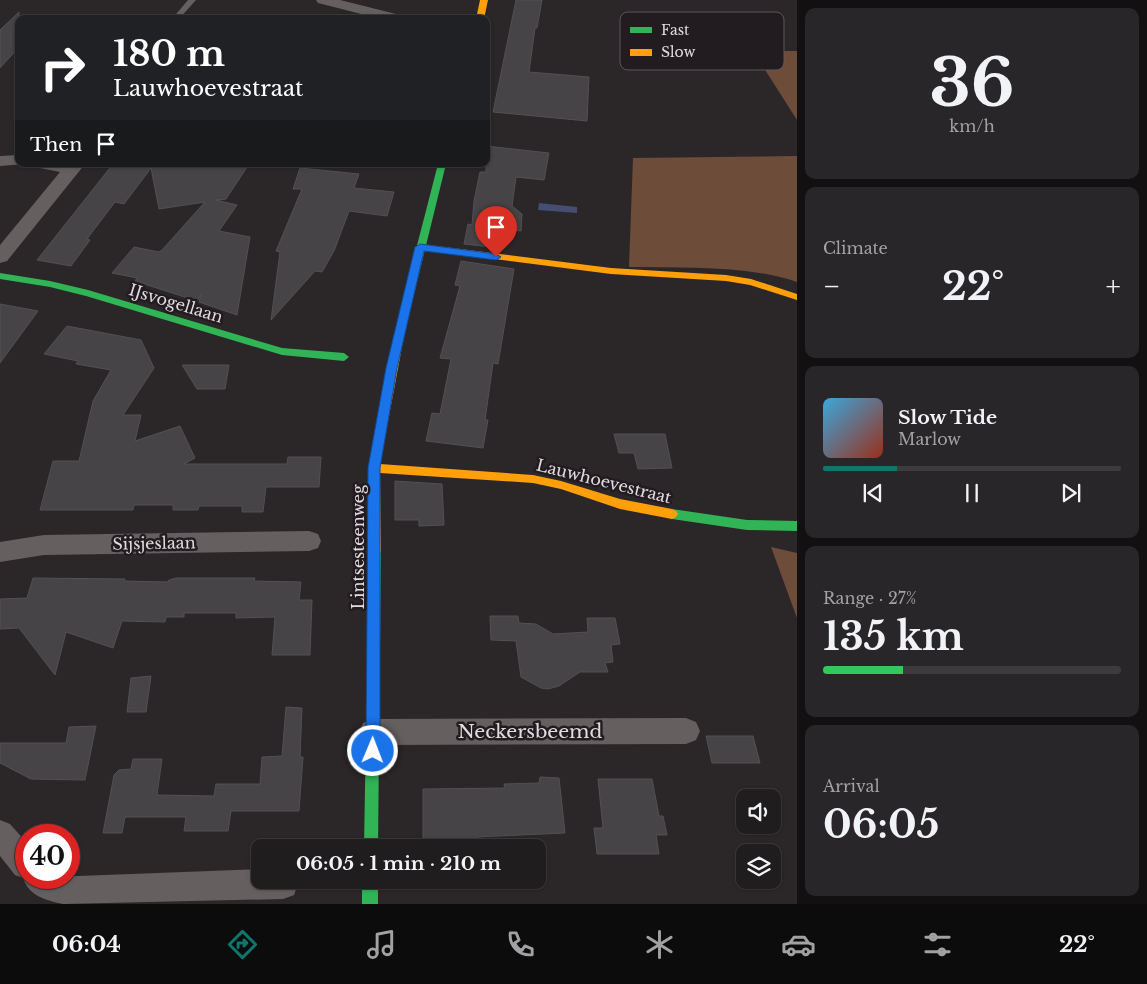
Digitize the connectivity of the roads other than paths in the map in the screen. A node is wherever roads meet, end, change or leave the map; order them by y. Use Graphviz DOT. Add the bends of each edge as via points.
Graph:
graph roads {
  1 [pos="192,0"];
  2 [pos="484,0"];
  3 [pos="329,1"];
  4 [pos="179,15"];
  5 [pos="383,15"];
  6 [pos="481,15"];
  7 [pos="15,160"];
  8 [pos="0,161"];
  9 [pos="73,167"];
  10 [pos="441,167"];
  11 [pos="420,247"];
  12 [pos="0,257"];
  13 [pos="0,276"];
  14 [pos="797,297"];
  15 [pos="344,357"];
  16 [pos="374,468"];
  17 [pos="797,526"];
  18 [pos="308,541"];
  19 [pos="0,552"];
  20 [pos="686,731"];
  21 [pos="373,732"];
  22 [pos="0,834"];
  23 [pos="371,839"];
  24 [pos="15,851"];
  25 [pos="251,885"];
  26 [pos="64,889"];
  27 [pos="370,889"];
  28 [pos="370,904"];
  1 -- 4 [label="lane"];
  2 -- 6 [label="street"];
  3 -- 5 [label="street"];
  7 -- 8 [label="street"];
  9 -- 12 [label="street"];
  10 -- 11 [label="street, Lintsesteenweg"];
  11 -- 14 [label="street" via="610,271 726,278 751,282"];
  11 -- 16 [label="street, Lintsesteenweg" via="392,368"];
  13 -- 15 [label="street, IJsvogellaan" via="88,293 282,351"];
  16 -- 17 [label="street, Lauwhoevestraat" via="533,479 656,512 747,525"];
  16 -- 21 [label="street, Lintsesteenweg"];
  18 -- 19 [label="street, Sijsjeslaan" via="44,545"];
  20 -- 21 [label="street, Neckersbeemd"];
  21 -- 23 [label="street, Lintsesteenweg"];
  22 -- 24 [label="street"];
  25 -- 26 [label="street"];
  27 -- 28 [label="street"];
}
